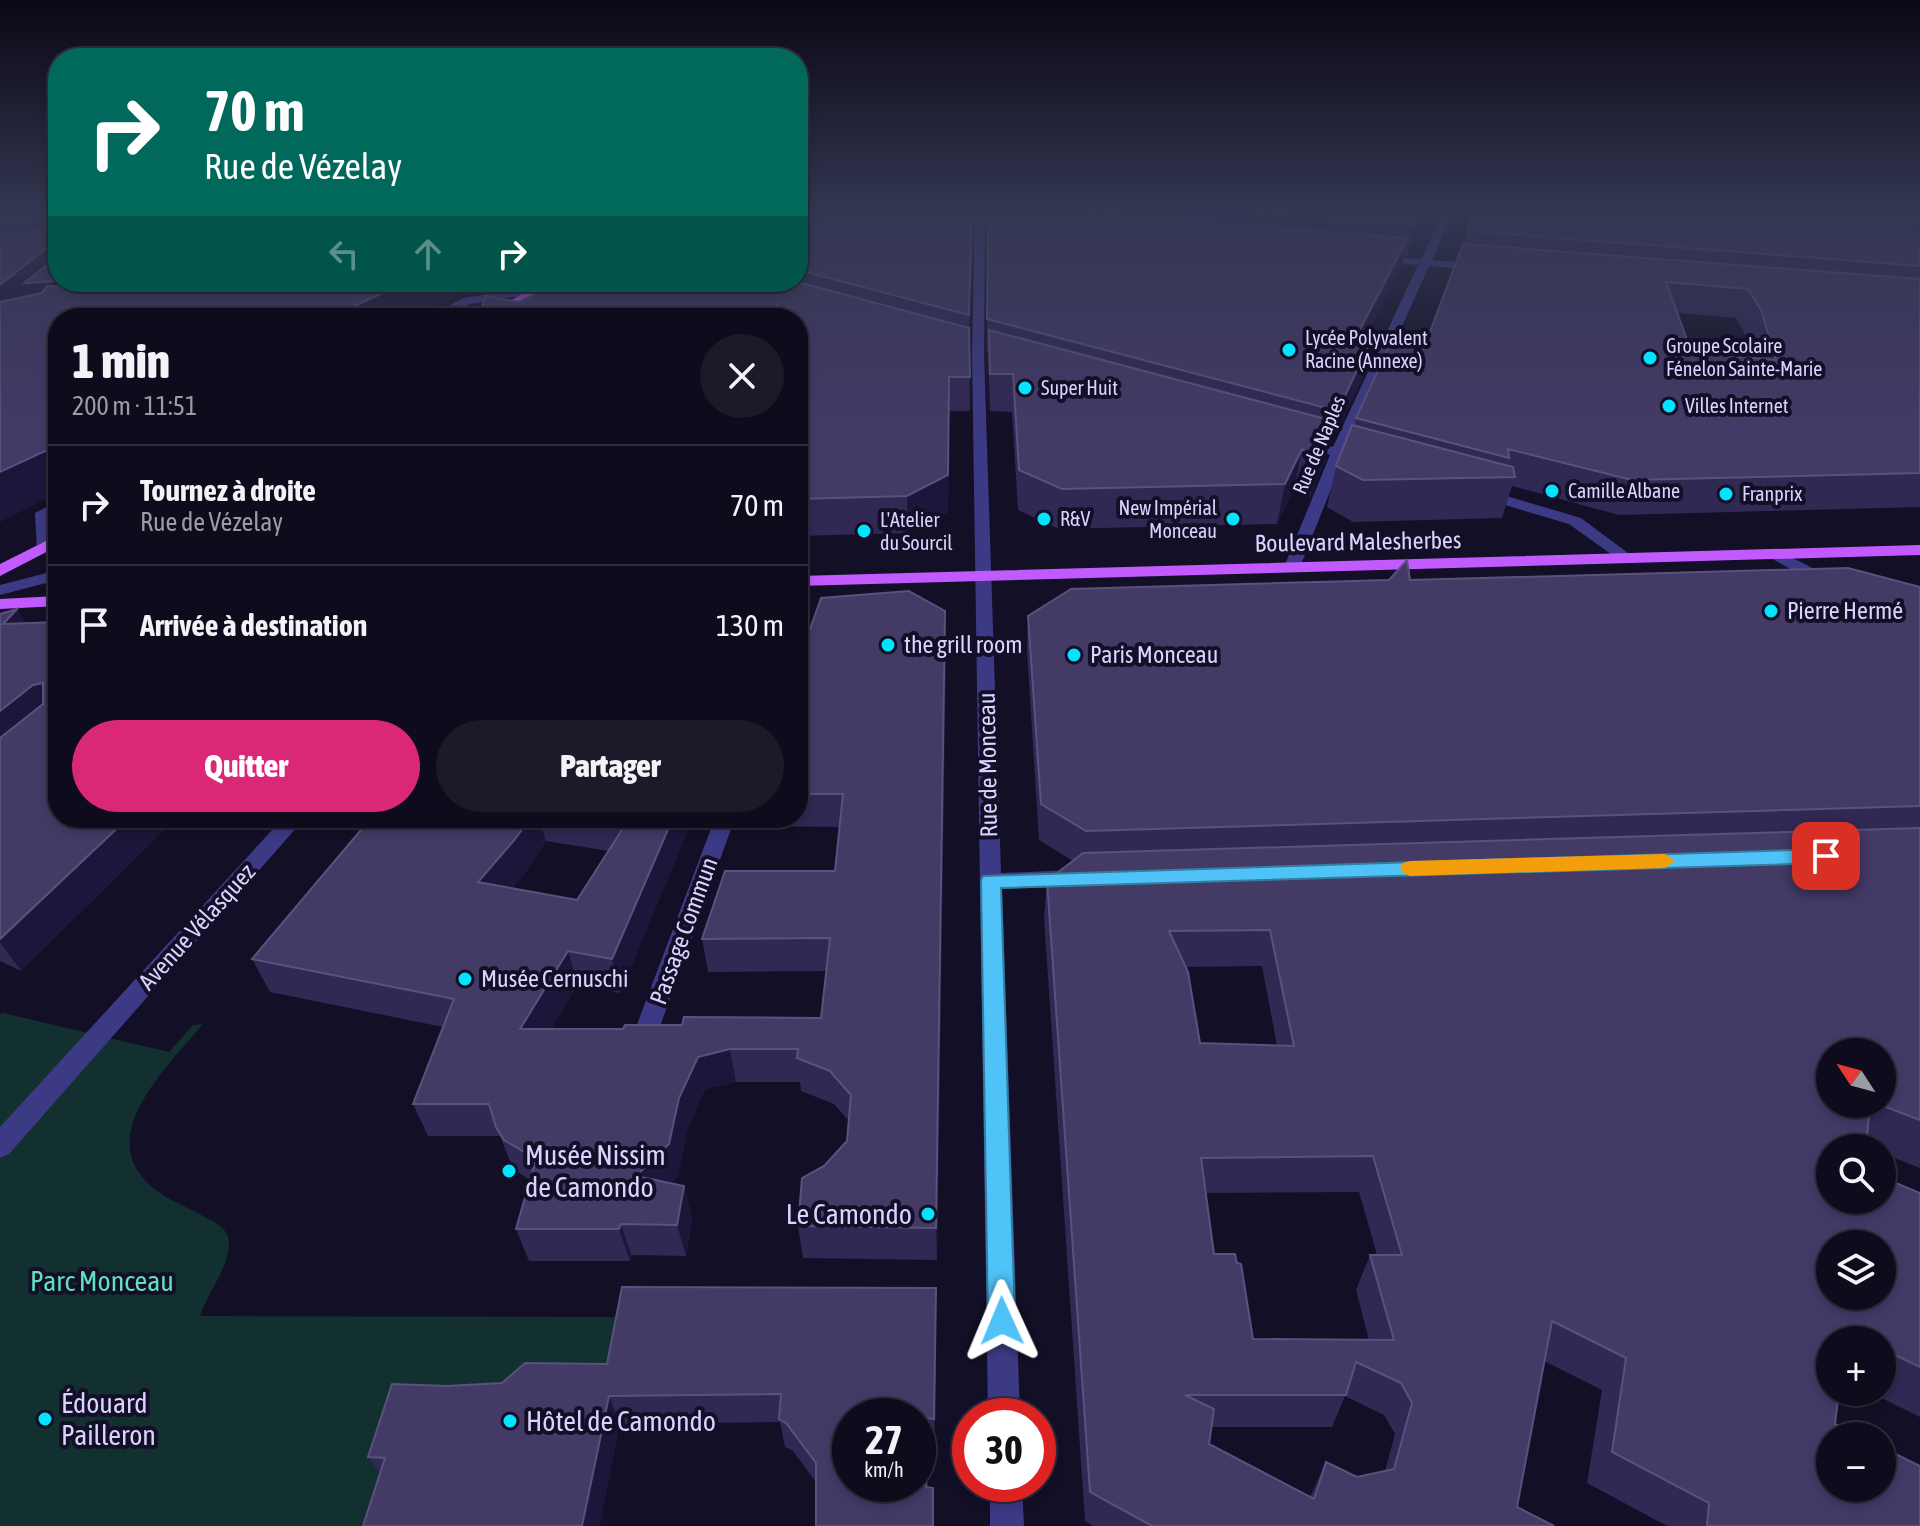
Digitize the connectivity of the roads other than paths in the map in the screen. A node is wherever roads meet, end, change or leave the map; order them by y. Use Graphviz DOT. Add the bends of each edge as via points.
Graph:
graph roads {
  1 [pos="979,282"];
  2 [pos="1414,282"];
  3 [pos="521,292"];
  4 [pos="533,292"];
  5 [pos="453,308"];
  6 [pos="503,308"];
  7 [pos="1285,439"];
  8 [pos="1338,453"];
  9 [pos="1380,465"];
  10 [pos="1470,491"];
  11 [pos="48,511"];
  12 [pos="48,535"];
  13 [pos="48,545"];
  14 [pos="1920,550"];
  15 [pos="1777,555"];
  16 [pos="1628,559"];
  17 [pos="1292,567"];
  18 [pos="0,571"];
  19 [pos="983,576"];
  20 [pos="48,578"];
  21 [pos="808,581"];
  22 [pos="1842,589"];
  23 [pos="0,590"];
  24 [pos="48,602"];
  25 [pos="0,604"];
  26 [pos="286,828"];
  27 [pos="721,828"];
  28 [pos="1104,878"];
  29 [pos="991,881"];
  30 [pos="642,1043"];
  31 [pos="0,1146"];
  32 [pos="1004,1398"];
  33 [pos="1006,1502"];
  34 [pos="1007,1526"];
  1 -- 19 [label="street, Rue de Monceau"];
  2 -- 8 [label="street, Rue de Naples"];
  3 -- 5 [label="street"];
  4 -- 6 [label="main road"];
  7 -- 8 [label="street"];
  8 -- 9 [label="street"];
  8 -- 17 [label="street, Rue de Naples"];
  10 -- 16 [label="street" via="1575,521"];
  11 -- 12 [label="street" via="43,513"];
  13 -- 18 [label="main road"];
  14 -- 15 [label="main road, Boulevard Malesherbes"];
  15 -- 16 [label="main road, Boulevard Malesherbes"];
  15 -- 22 [label="street"];
  16 -- 17 [label="main road, Boulevard Malesherbes"];
  17 -- 19 [label="main road, Boulevard Malesherbes"];
  19 -- 21 [label="main road, Boulevard Malesherbes"];
  19 -- 29 [label="street, Rue de Monceau"];
  20 -- 23 [label="street"];
  24 -- 25 [label="main road"];
  26 -- 31 [label="street, Avenue Vélasquez"];
  27 -- 30 [label="street, Passage Commun"];
  28 -- 29 [label="street"];
  29 -- 32 [label="street, Rue de Monceau"];
  33 -- 34 [label="street"];
}
